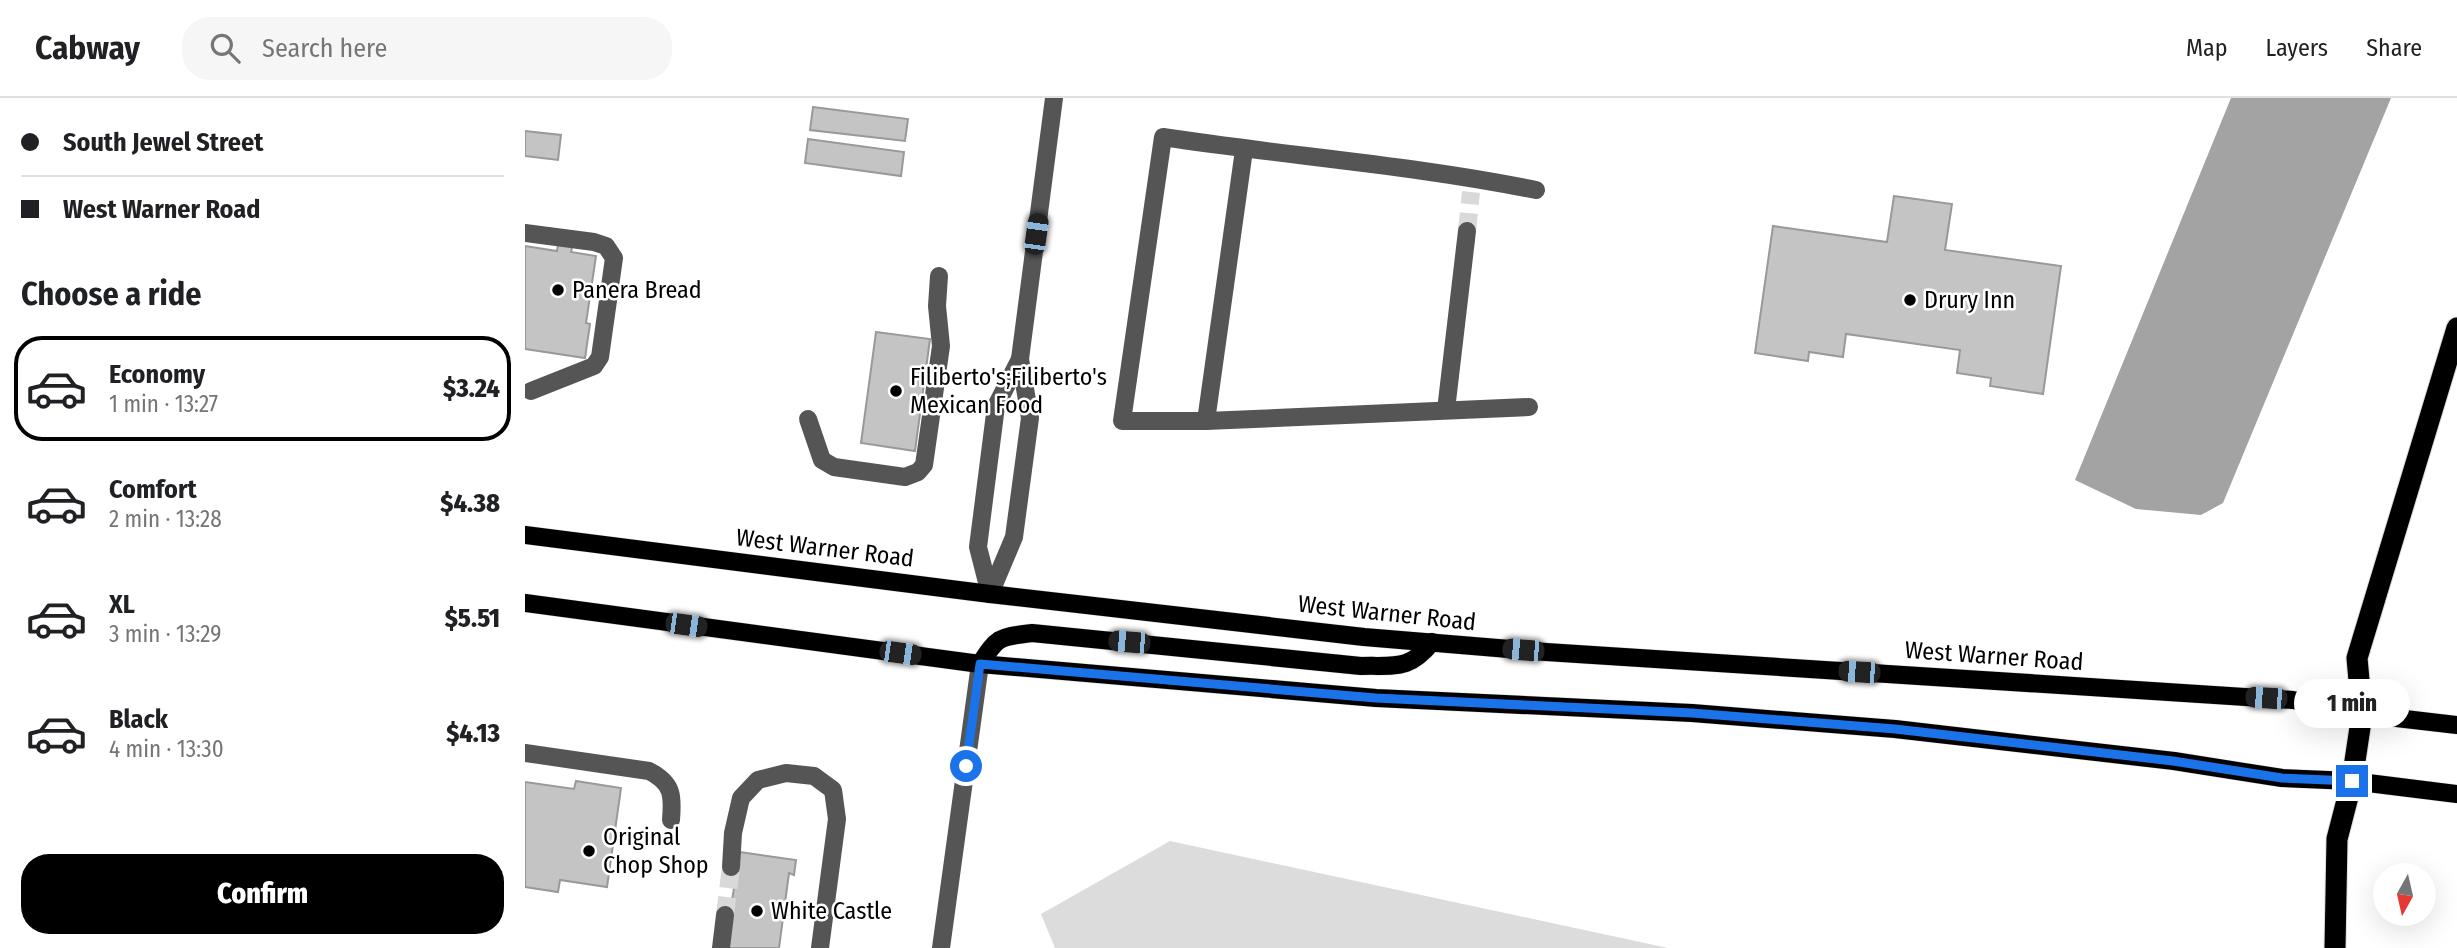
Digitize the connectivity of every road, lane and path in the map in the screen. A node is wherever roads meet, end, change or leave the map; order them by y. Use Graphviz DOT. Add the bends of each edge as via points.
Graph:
graph roads {
  1 [pos="1054,98"];
  2 [pos="1244,150"];
  3 [pos="1536,190"];
  4 [pos="1467,231"];
  5 [pos="525,233"];
  6 [pos="939,276"];
  7 [pos="2457,328"];
  8 [pos="1020,359"];
  9 [pos="531,391"];
  10 [pos="1529,407"];
  11 [pos="1446,410"];
  12 [pos="809,419"];
  13 [pos="1206,421"];
  14 [pos="525,535"];
  15 [pos="990,594"];
  16 [pos="525,603"];
  17 [pos="1432,642"];
  18 [pos="980,664"];
  19 [pos="2362,714"];
  20 [pos="2457,725"];
  21 [pos="525,753"];
  22 [pos="2352,781"];
  23 [pos="2457,794"];
  24 [pos="671,820"];
  25 [pos="731,867"];
  26 [pos="725,915"];
  27 [pos="721,948"];
  28 [pos="820,948"];
  29 [pos="941,948"];
  30 [pos="2335,948"];
  1 -- 8 [label="street"];
  2 -- 3 [label="street"];
  2 -- 13 [label="street"];
  2 -- 13 [label="street" via="1163,137 1122,421"];
  4 -- 11 [label="street"];
  5 -- 9 [label="street" via="593,242 606,246 614,258 600,356 594,366"];
  6 -- 12 [label="street" via="941,346 924,465 918,472 905,477 834,467 822,460"];
  7 -- 19 [label="highway" via="2357,658"];
  8 -- 15 [label="street" via="1030,418 1014,537"];
  8 -- 15 [label="street" via="996,407 978,547"];
  10 -- 11 [label="street"];
  11 -- 13 [label="street"];
  14 -- 15 [label="main road, West Warner Road"];
  15 -- 17 [label="main road, West Warner Road"];
  16 -- 18 [label="main road"];
  17 -- 18 [label="main road" via="1406,665 1361,666 1032,633 994,641"];
  17 -- 19 [label="main road, West Warner Road" via="2293,700"];
  18 -- 22 [label="main road" via="1376,698 1692,713 1895,729 2282,778"];
  18 -- 29 [label="street"];
  19 -- 20 [label="main road, West Warner Road"];
  19 -- 22 [label="highway"];
  21 -- 24 [label="street" via="649,771 670,790"];
  22 -- 23 [label="main road"];
  22 -- 30 [label="highway" via="2337,839"];
  25 -- 28 [label="street" via="741,798 758,780 786,773 814,776 833,790 837,818"];
  26 -- 27 [label="street"];
}
